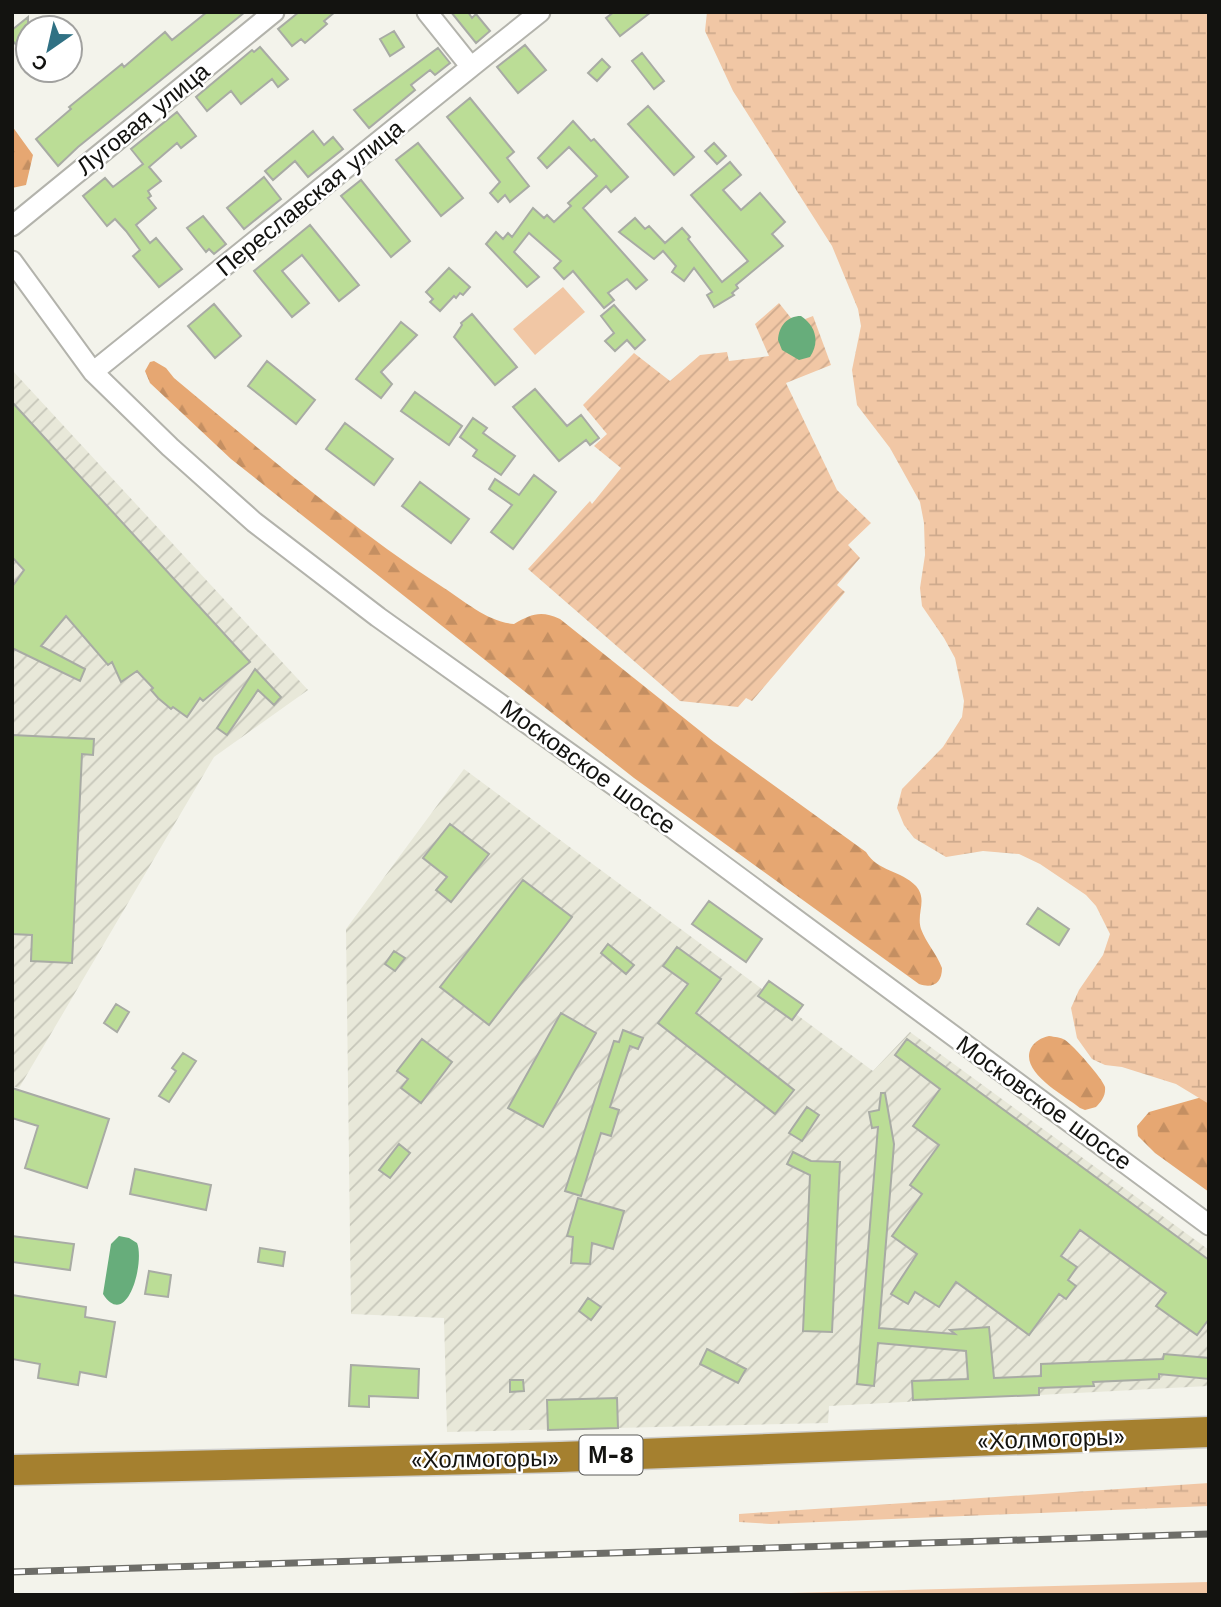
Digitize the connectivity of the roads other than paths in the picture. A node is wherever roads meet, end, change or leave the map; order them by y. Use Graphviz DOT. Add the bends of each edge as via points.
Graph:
graph roads {
  1 [pos="274,12"];
  2 [pos="427,12"];
  3 [pos="540,12"];
  4 [pos="471,67"];
  5 [pos="12,226"];
  6 [pos="12,261"];
  7 [pos="93,372"];
  8 [pos="1209,1225"];
  9 [pos="1209,1433"];
  10 [pos="12,1470"];
  1 -- 5 [label="street, Луговая улица"];
  2 -- 4 [label="street"];
  3 -- 4 [label="street, Переславская улица"];
  4 -- 7 [label="street, Переславская улица"];
  6 -- 7 [label="street, Московское шоссе"];
  7 -- 8 [label="street, Московское шоссе" via="264,530 379,618 641,805"];
  9 -- 10 [label="highway, «Холмогоры» / М-8"];
}
